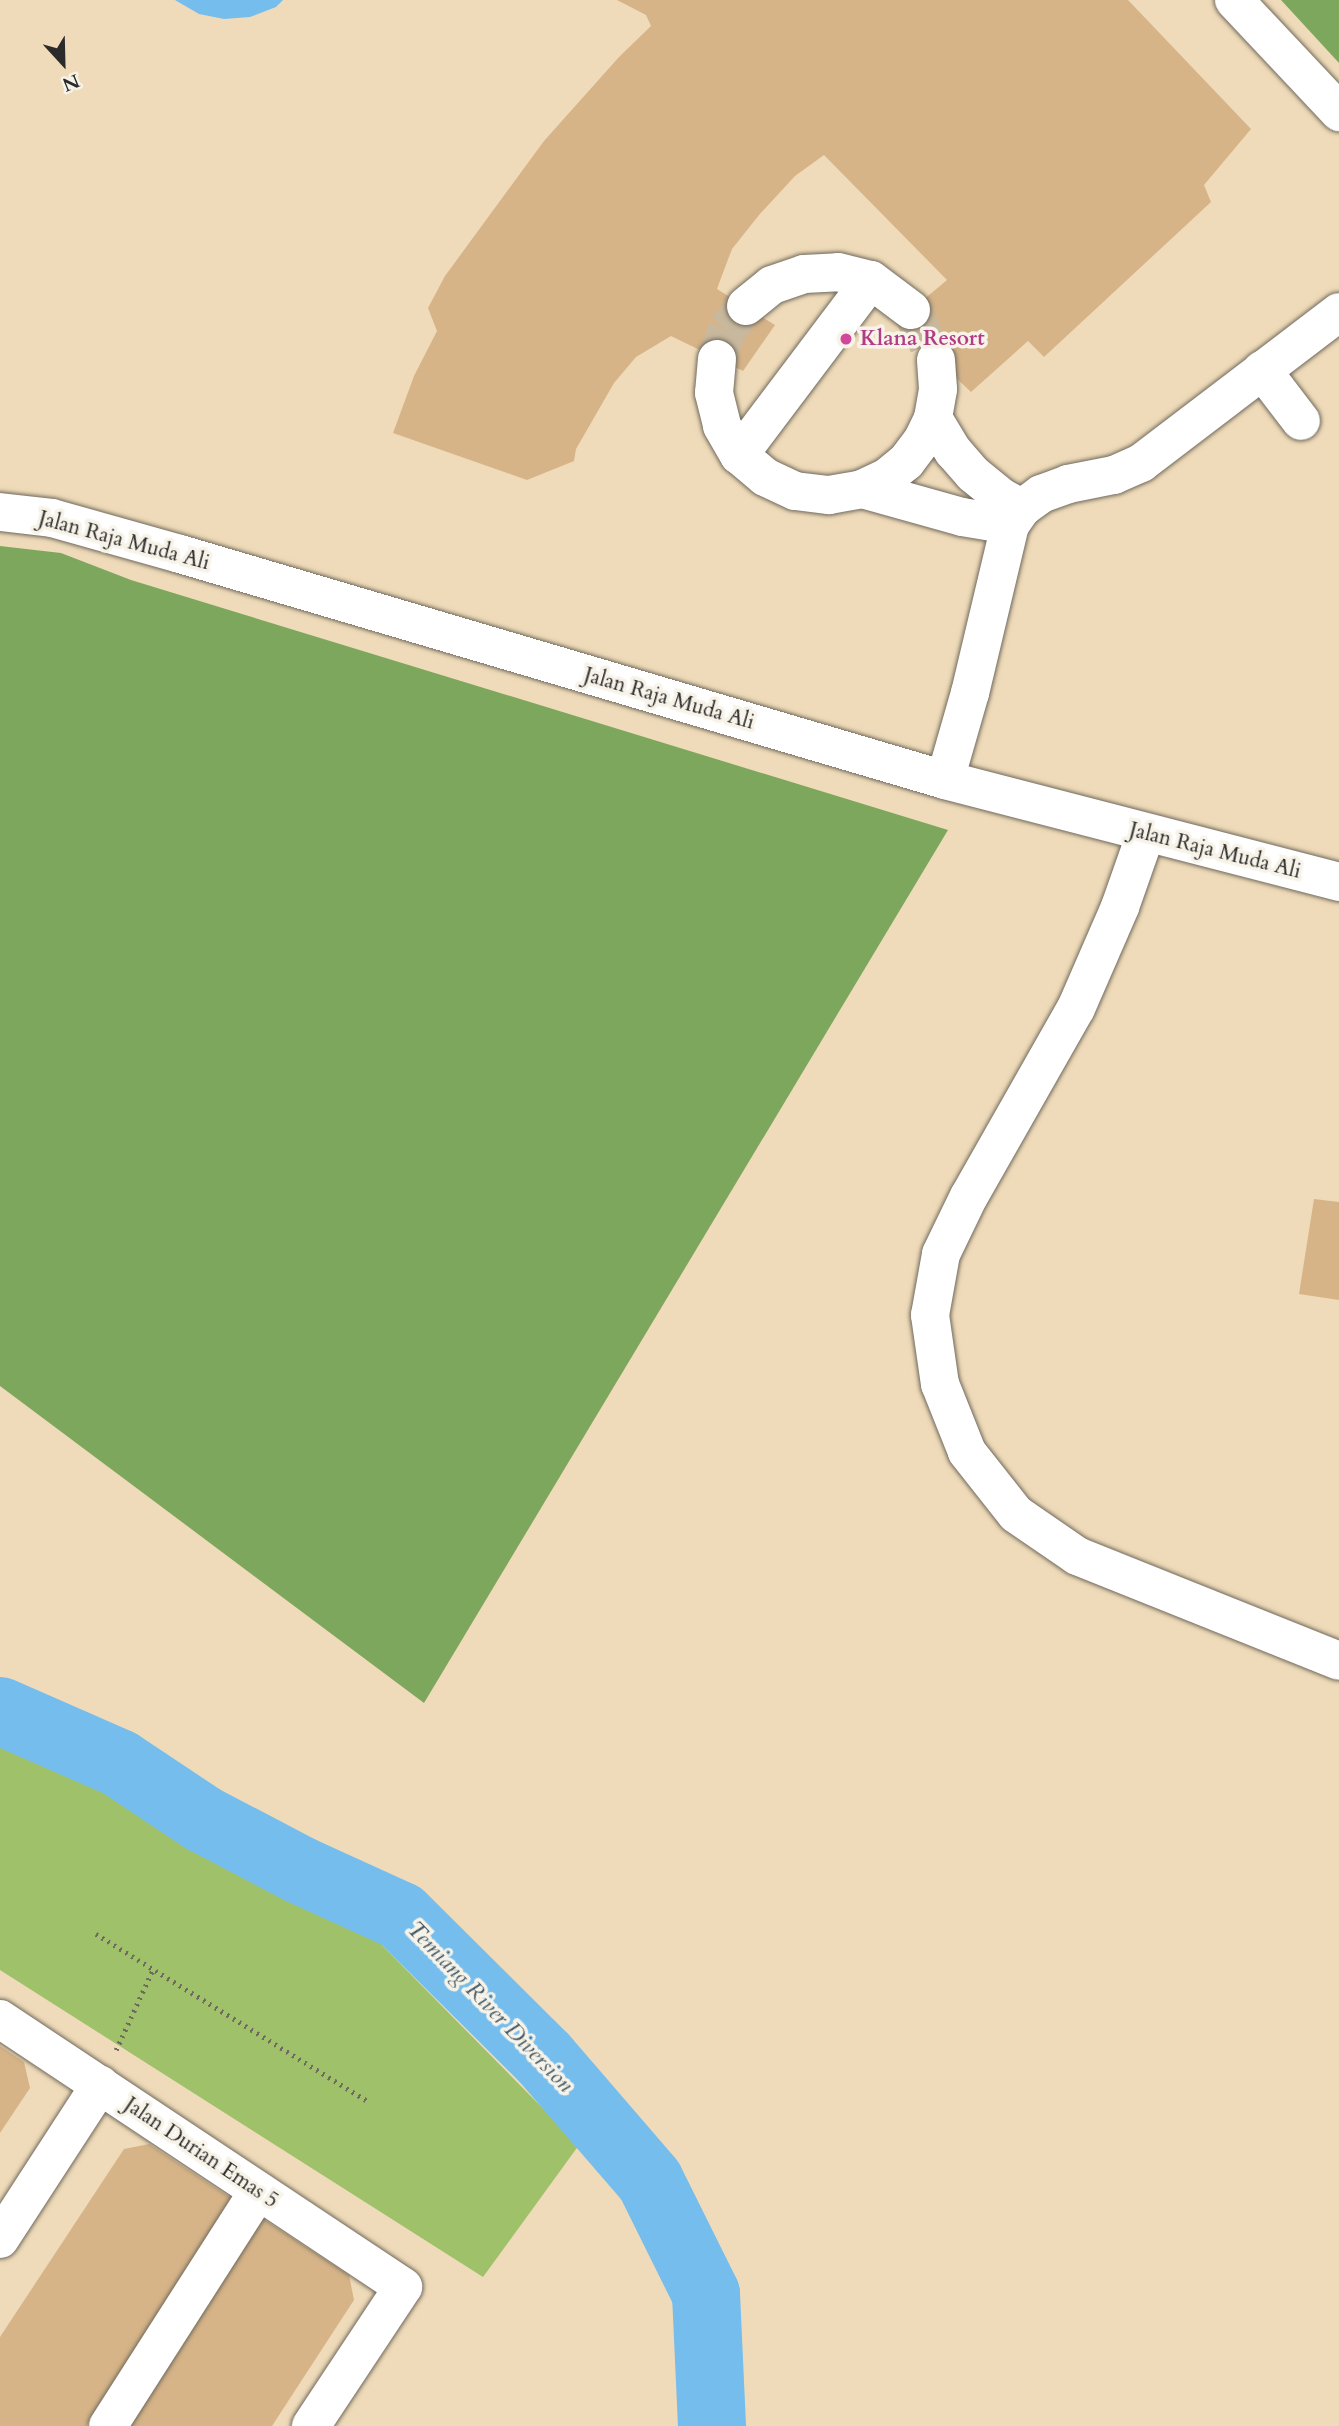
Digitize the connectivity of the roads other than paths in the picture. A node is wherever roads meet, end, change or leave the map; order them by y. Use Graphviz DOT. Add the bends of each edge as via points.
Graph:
graph roads {
  1 [pos="1234,0"];
  2 [pos="1339,112"];
  3 [pos="871,280"];
  4 [pos="746,306"];
  5 [pos="911,310"];
  6 [pos="1339,312"];
  7 [pos="717,359"];
  8 [pos="936,360"];
  9 [pos="1262,370"];
  10 [pos="933,418"];
  11 [pos="1301,421"];
  12 [pos="739,455"];
  13 [pos="862,489"];
  14 [pos="0,512"];
  15 [pos="1016,517"];
  16 [pos="945,780"];
  17 [pos="1146,833"];
  18 [pos="1339,882"];
  19 [pos="1339,1661"];
  20 [pos="0,2019"];
  21 [pos="100,2085"];
  22 [pos="258,2191"];
  23 [pos="0,2239"];
  24 [pos="108,2426"];
  25 [pos="311,2426"];
  1 -- 2 [label="street"];
  3 -- 4 [label="street" via="838,272 804,274 772,285"];
  3 -- 5 [label="street"];
  3 -- 12 [label="street"];
  6 -- 9 [label="street"];
  7 -- 12 [label="street" via="714,393 722,426"];
  8 -- 10 [label="street"];
  9 -- 11 [label="street"];
  9 -- 15 [label="street" via="1141,463 1041,494"];
  10 -- 13 [label="street" via="906,462"];
  10 -- 15 [label="street" via="953,451"];
  12 -- 13 [label="street" via="765,477 795,491 829,495"];
  13 -- 15 [label="street" via="962,517"];
  14 -- 16 [label="street, Jalan Raja Muda Ali" via="52,519 180,554"];
  15 -- 16 [label="street"];
  16 -- 17 [label="street, Jalan Raja Muda Ali"];
  17 -- 18 [label="street, Jalan Raja Muda Ali"];
  17 -- 19 [label="street" via="1076,1008 941,1254 930,1315 940,1384 967,1452 1016,1514 1077,1556"];
  20 -- 21 [label="street, Jalan Durian Emas 5"];
  21 -- 22 [label="street, Jalan Durian Emas 5"];
  21 -- 23 [label="street"];
  22 -- 24 [label="street"];
  22 -- 25 [label="street, Jalan Durian Emas 5" via="403,2287"];
}
